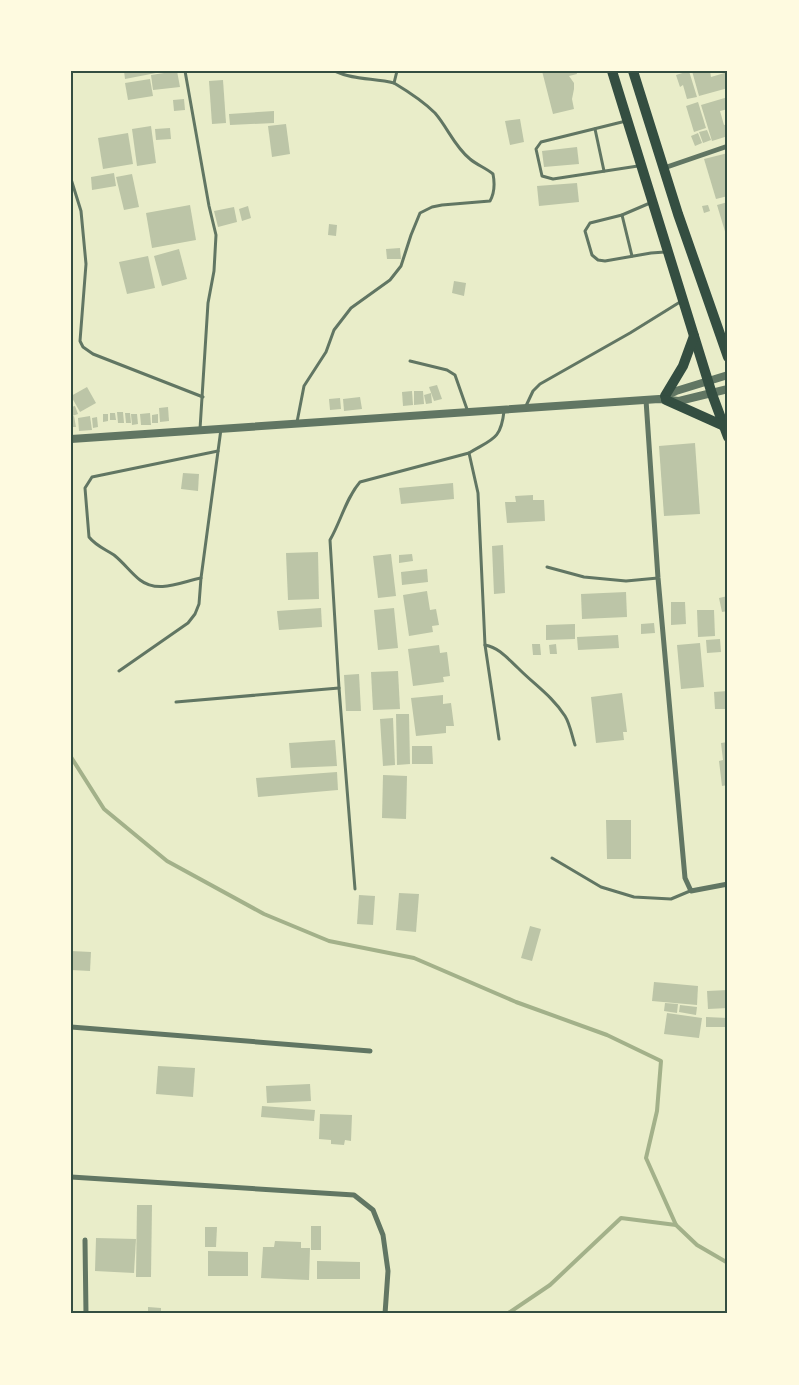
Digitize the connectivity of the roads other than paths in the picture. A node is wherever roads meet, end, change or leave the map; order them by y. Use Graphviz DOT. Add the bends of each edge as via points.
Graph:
graph roads {
  1 [pos="185,71"];
  2 [pos="334,71"];
  3 [pos="397,71"];
  4 [pos="612,71"];
  5 [pos="633,71"];
  6 [pos="394,83"];
  7 [pos="627,121"];
  8 [pos="595,129"];
  9 [pos="728,146"];
  10 [pos="641,166"];
  11 [pos="663,168"];
  12 [pos="604,171"];
  13 [pos="71,179"];
  14 [pos="652,202"];
  15 [pos="622,215"];
  16 [pos="668,252"];
  17 [pos="632,256"];
  18 [pos="683,300"];
  19 [pos="694,336"];
  20 [pos="728,357"];
  21 [pos="410,361"];
  22 [pos="728,375"];
  23 [pos="708,382"];
  24 [pos="728,390"];
  25 [pos="712,394"];
  26 [pos="202,397"];
  27 [pos="663,398"];
  28 [pos="646,400"];
  29 [pos="524,409"];
  30 [pos="504,410"];
  31 [pos="468,412"];
  32 [pos="296,423"];
  33 [pos="724,426"];
  34 [pos="221,428"];
  35 [pos="200,430"];
  36 [pos="728,437"];
  37 [pos="71,439"];
  38 [pos="218,451"];
  39 [pos="469,452"];
  40 [pos="547,567"];
  41 [pos="201,578"];
  42 [pos="658,578"];
  43 [pos="485,645"];
  44 [pos="119,671"];
  45 [pos="338,688"];
  46 [pos="176,702"];
  47 [pos="499,739"];
  48 [pos="575,745"];
  49 [pos="552,858"];
  50 [pos="728,884"];
  51 [pos="355,888"];
  52 [pos="691,891"];
  53 [pos="71,1027"];
  54 [pos="370,1051"];
  55 [pos="71,1177"];
  56 [pos="85,1240"];
  57 [pos="86,1314"];
  58 [pos="385,1314"];
  1 -- 26 [label="lane" via="216,235"];
  2 -- 6 [label="lane"];
  3 -- 6 [label="lane"];
  4 -- 7 [label="highway"];
  5 -- 11 [label="highway"];
  6 -- 32 [label="lane" via="419,99 436,115 453,141 471,160 493,174 493,195 490,201 442,205 420,214 401,266 390,280 351,308 334,330 326,352 304,386"];
  7 -- 8 [label="lane"];
  7 -- 10 [label="highway"];
  8 -- 12 [label="lane"];
  8 -- 12 [label="lane" via="541,142 536,149 542,176 553,179"];
  9 -- 11 [label="street"];
  10 -- 12 [label="lane"];
  10 -- 14 [label="highway"];
  11 -- 20 [label="highway"];
  13 -- 26 [label="lane" via="81,211 86,264 80,341 83,347 93,354"];
  14 -- 15 [label="lane"];
  14 -- 16 [label="highway"];
  15 -- 17 [label="lane"];
  15 -- 17 [label="lane" via="590,223 585,231 595,258 605,261"];
  16 -- 17 [label="lane"];
  16 -- 18 [label="highway"];
  18 -- 19 [label="highway"];
  18 -- 29 [label="lane" via="540,384"];
  19 -- 23 [label="highway"];
  19 -- 27 [label="highway" via="683,366"];
  21 -- 31 [label="lane" via="455,375"];
  22 -- 23 [label="street"];
  23 -- 25 [label="highway"];
  23 -- 27 [label="street"];
  24 -- 25 [label="street"];
  25 -- 27 [label="street" via="679,401"];
  25 -- 33 [label="highway"];
  26 -- 35 [label="lane"];
  27 -- 28 [label="street"];
  27 -- 33 [label="highway"];
  28 -- 29 [label="street"];
  28 -- 42 [label="street"];
  29 -- 30 [label="street"];
  30 -- 31 [label="street"];
  30 -- 39 [label="lane" via="499,433"];
  31 -- 32 [label="street"];
  32 -- 34 [label="street"];
  33 -- 36 [label="highway"];
  34 -- 35 [label="street"];
  34 -- 38 [label="lane"];
  35 -- 37 [label="street"];
  38 -- 41 [label="lane"];
  38 -- 41 [label="lane" via="92,477 85,488 89,537 141,580 159,588"];
  39 -- 43 [label="lane" via="478,493"];
  39 -- 45 [label="lane" via="360,482 354,489 330,540"];
  40 -- 42 [label="lane" via="584,577 626,581"];
  41 -- 44 [label="lane" via="198,604 188,623"];
  42 -- 52 [label="street" via="685,878"];
  43 -- 47 [label="lane"];
  43 -- 48 [label="lane" via="506,656 550,696 566,717"];
  45 -- 46 [label="lane"];
  45 -- 51 [label="lane"];
  49 -- 52 [label="lane" via="601,887 634,897 671,899"];
  50 -- 52 [label="street"];
  53 -- 54 [label="street"];
  55 -- 58 [label="street" via="354,1195 373,1210 383,1235 388,1271"];
  56 -- 57 [label="street"];
}
